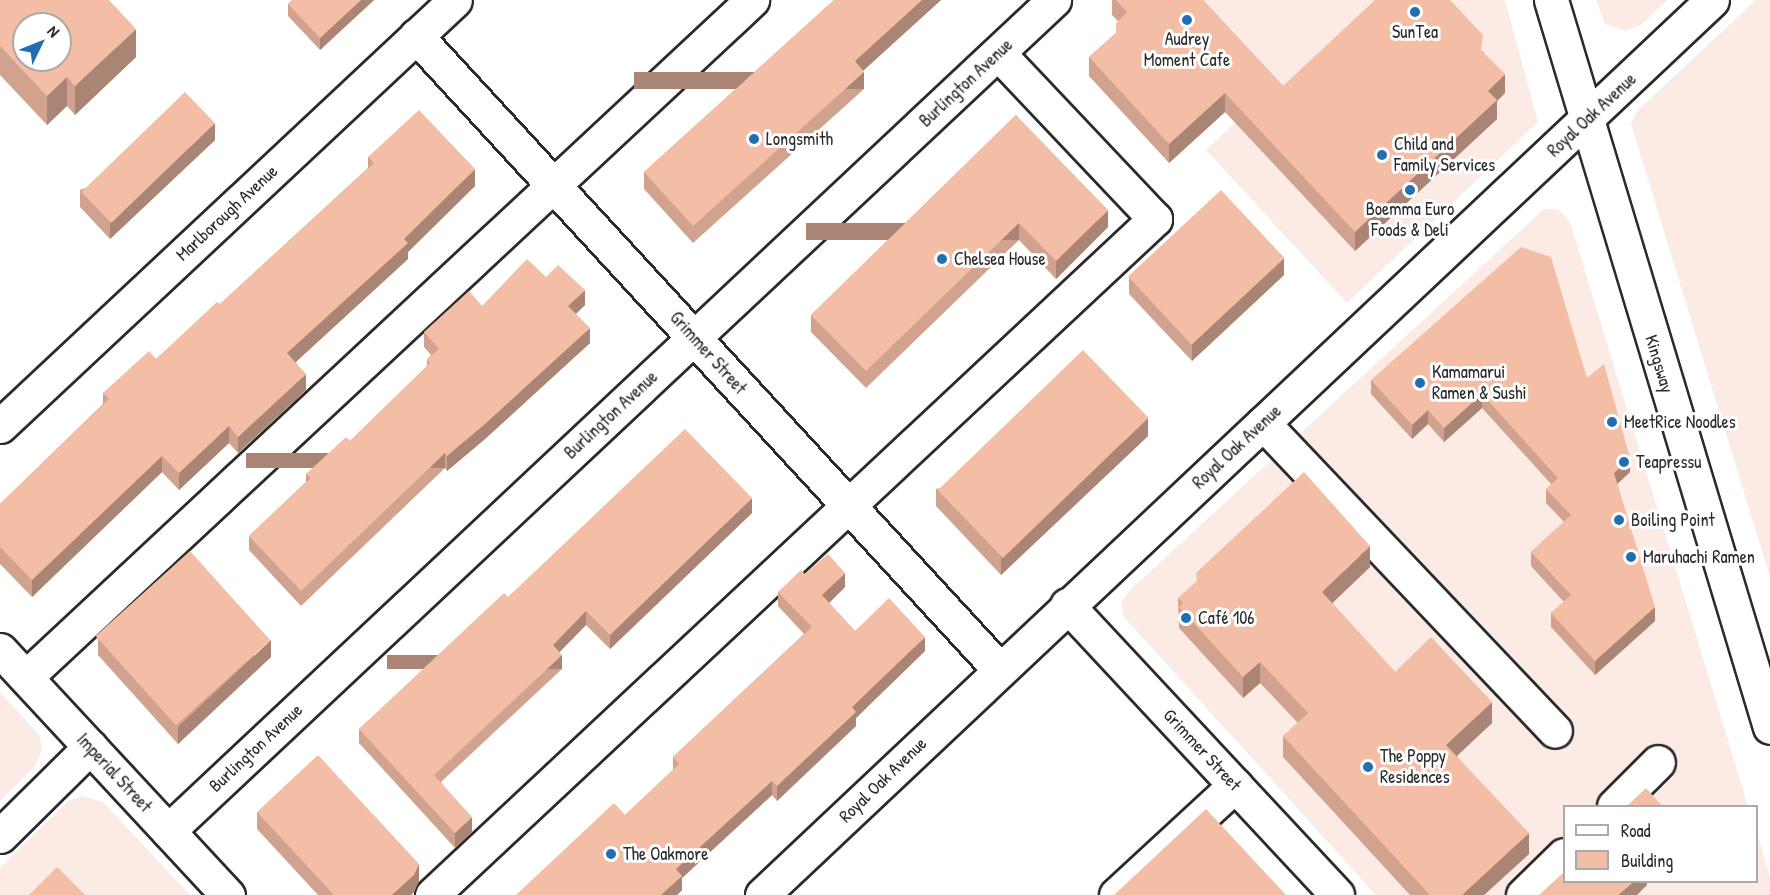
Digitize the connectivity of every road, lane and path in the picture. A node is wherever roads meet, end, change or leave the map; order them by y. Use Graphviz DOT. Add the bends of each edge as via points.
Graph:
graph roads {
  1 [pos="455,0"];
  2 [pos="752,0"];
  3 [pos="1054,0"];
  4 [pos="1551,0"];
  5 [pos="1712,0"];
  6 [pos="416,36"];
  7 [pos="998,53"];
  8 [pos="1586,121"];
  9 [pos="552,184"];
  10 [pos="694,338"];
  11 [pos="1263,423"];
  12 [pos="0,426"];
  13 [pos="848,505"];
  14 [pos="1067,604"];
  15 [pos="0,650"];
  16 [pos="999,669"];
  17 [pos="26,677"];
  18 [pos="1770,727"];
  19 [pos="1554,731"];
  20 [pos="90,747"];
  21 [pos="1658,762"];
  22 [pos="1235,785"];
  23 [pos="1616,805"];
  24 [pos="168,831"];
  25 [pos="0,836"];
  26 [pos="1563,856"];
  27 [pos="228,895"];
  28 [pos="432,895"];
  29 [pos="762,895"];
  30 [pos="1116,895"];
  31 [pos="1337,895"];
  32 [pos="1523,895"];
  1 -- 6 [label="street, Marlborough Avenue"];
  2 -- 9 [label="street"];
  3 -- 7 [label="street, Burlington Avenue"];
  4 -- 8 [label="street, Kingsway"];
  5 -- 8 [label="street, Royal Oak Avenue"];
  6 -- 9 [label="street, Grimmer Street"];
  6 -- 12 [label="street, Marlborough Avenue"];
  7 -- 10 [label="street, Burlington Avenue"];
  7 -- 13 [label="street" via="1155,219"];
  8 -- 11 [label="street, Royal Oak Avenue"];
  8 -- 18 [label="street, Kingsway"];
  9 -- 10 [label="street, Grimmer Street"];
  9 -- 17 [label="street"];
  10 -- 13 [label="street, Grimmer Street"];
  10 -- 24 [label="street, Burlington Avenue"];
  11 -- 14 [label="street, Royal Oak Avenue"];
  11 -- 19 [label="street"];
  13 -- 16 [label="street, Grimmer Street"];
  13 -- 28 [label="street"];
  14 -- 16 [label="street, Royal Oak Avenue"];
  14 -- 22 [label="street, Grimmer Street"];
  15 -- 17 [label="street, Imperial Street"];
  16 -- 29 [label="street, Royal Oak Avenue"];
  17 -- 20 [label="street, Imperial Street"];
  20 -- 24 [label="street, Imperial Street"];
  20 -- 25 [label="street"];
  21 -- 23 [label="street"];
  22 -- 30 [label="street"];
  22 -- 31 [label="street, Grimmer Street"];
  24 -- 27 [label="street, Imperial Street"];
  26 -- 32 [label="street"];
}
